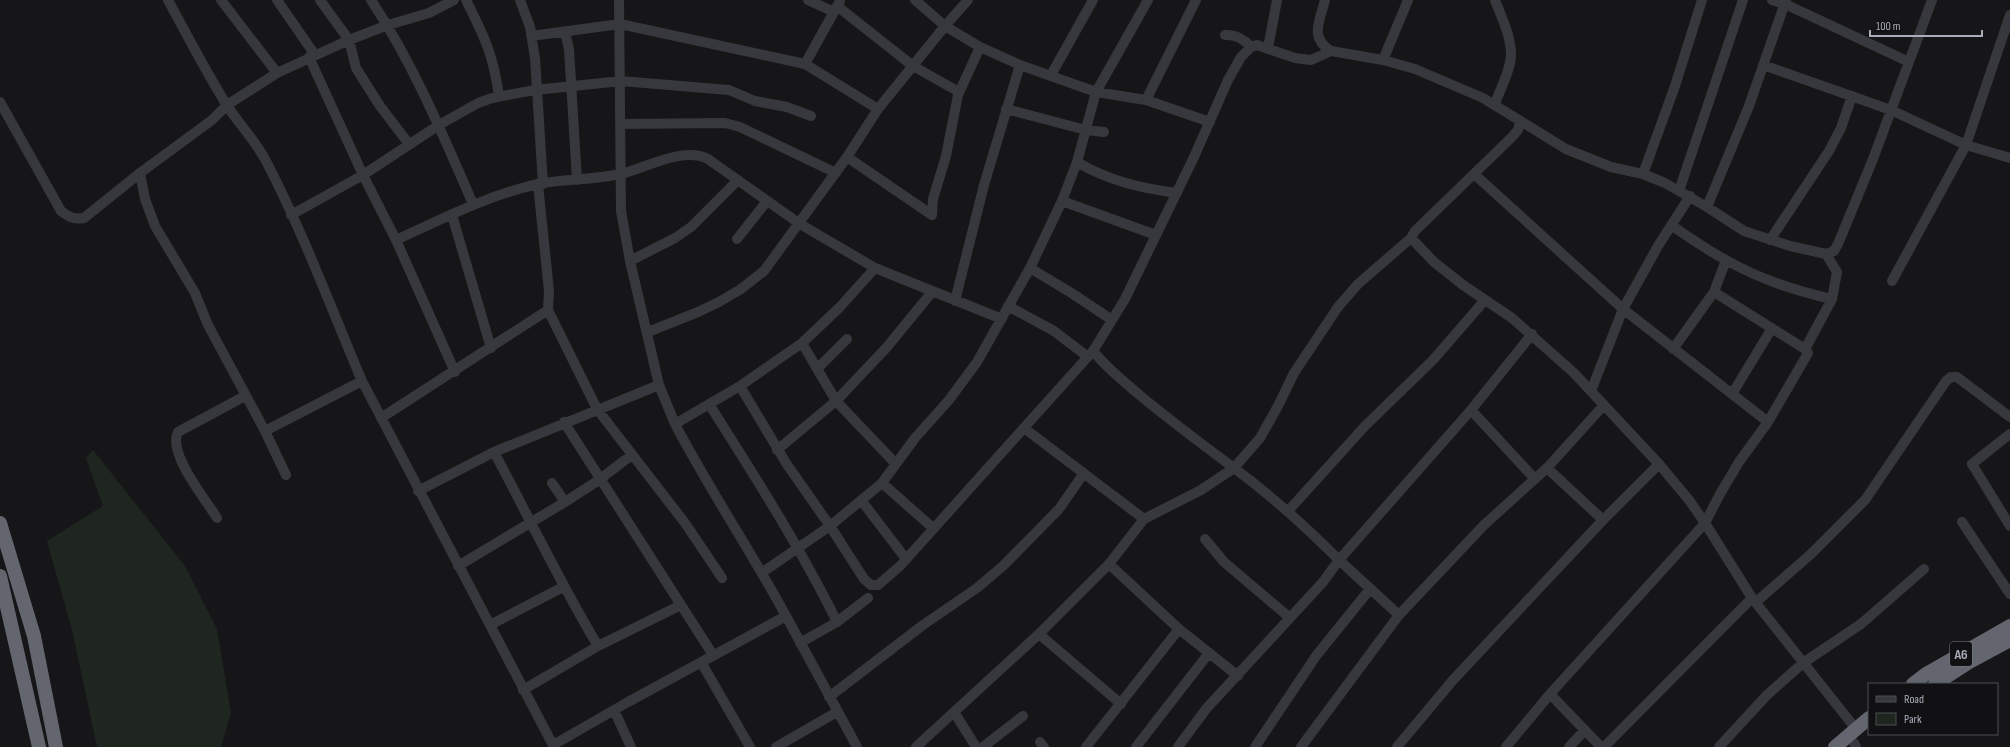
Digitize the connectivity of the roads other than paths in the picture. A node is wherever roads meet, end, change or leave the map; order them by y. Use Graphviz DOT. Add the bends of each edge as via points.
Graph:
graph roads {
  1 [pos="168,0"];
  2 [pos="221,0"];
  3 [pos="277,0"];
  4 [pos="320,0"];
  5 [pos="371,0"];
  6 [pos="454,0"];
  7 [pos="466,0"];
  8 [pos="520,0"];
  9 [pos="619,0"];
  10 [pos="808,0"];
  11 [pos="915,0"];
  12 [pos="968,0"];
  13 [pos="1093,0"];
  14 [pos="1148,0"];
  15 [pos="1196,0"];
  16 [pos="1277,0"];
  17 [pos="1325,0"];
  18 [pos="1407,0"];
  19 [pos="1495,0"];
  20 [pos="1702,0"];
  21 [pos="1743,0"];
  22 [pos="1772,0"];
  23 [pos="1932,0"];
  24 [pos="1786,2"];
  25 [pos="837,6"];
  26 [pos="2010,15"];
  27 [pos="620,24"];
  28 [pos="388,25"];
  29 [pos="945,26"];
  30 [pos="565,32"];
  31 [pos="1225,35"];
  32 [pos="532,36"];
  33 [pos="349,40"];
  34 [pos="1251,46"];
  35 [pos="980,47"];
  36 [pos="1268,48"];
  37 [pos="1331,51"];
  38 [pos="312,56"];
  39 [pos="1383,60"];
  40 [pos="1909,62"];
  41 [pos="806,64"];
  42 [pos="1020,64"];
  43 [pos="1763,65"];
  44 [pos="913,66"];
  45 [pos="276,73"];
  46 [pos="1052,75"];
  47 [pos="621,81"];
  48 [pos="571,86"];
  49 [pos="536,90"];
  50 [pos="959,92"];
  51 [pos="1096,92"];
  52 [pos="1852,96"];
  53 [pos="499,97"];
  54 [pos="1146,100"];
  55 [pos="0,102"];
  56 [pos="1495,104"];
  57 [pos="227,106"];
  58 [pos="878,109"];
  59 [pos="1006,110"];
  60 [pos="1892,110"];
  61 [pos="810,116"];
  62 [pos="1520,121"];
  63 [pos="1210,122"];
  64 [pos="620,124"];
  65 [pos="439,125"];
  66 [pos="1086,130"];
  67 [pos="1104,132"];
  68 [pos="409,144"];
  69 [pos="1966,145"];
  70 [pos="847,158"];
  71 [pos="2010,158"];
  72 [pos="1077,162"];
  73 [pos="140,173"];
  74 [pos="836,173"];
  75 [pos="620,174"];
  76 [pos="1474,174"];
  77 [pos="1643,174"];
  78 [pos="363,175"];
  79 [pos="577,180"];
  80 [pos="738,180"];
  81 [pos="540,184"];
  82 [pos="1679,191"];
  83 [pos="1177,192"];
  84 [pos="1690,196"];
  85 [pos="767,201"];
  86 [pos="1062,201"];
  87 [pos="473,204"];
  88 [pos="1707,207"];
  89 [pos="291,215"];
  90 [pos="452,215"];
  91 [pos="800,224"];
  92 [pos="1671,225"];
  93 [pos="1156,235"];
  94 [pos="1411,238"];
  95 [pos="737,239"];
  96 [pos="396,240"];
  97 [pos="1770,240"];
  98 [pos="1826,254"];
  99 [pos="1726,260"];
  100 [pos="630,261"];
  101 [pos="875,268"];
  102 [pos="1030,268"];
  103 [pos="1892,281"];
  104 [pos="932,292"];
  105 [pos="1714,292"];
  106 [pos="1832,299"];
  107 [pos="1485,300"];
  108 [pos="955,301"];
  109 [pos="1008,306"];
  110 [pos="1623,309"];
  111 [pos="548,310"];
  112 [pos="1002,319"];
  113 [pos="1112,320"];
  114 [pos="1772,328"];
  115 [pos="648,332"];
  116 [pos="1532,334"];
  117 [pos="847,338"];
  118 [pos="802,343"];
  119 [pos="491,348"];
  120 [pos="1674,349"];
  121 [pos="1805,349"];
  122 [pos="1090,354"];
  123 [pos="817,369"];
  124 [pos="455,372"];
  125 [pos="362,381"];
  126 [pos="659,385"];
  127 [pos="740,386"];
  128 [pos="1591,391"];
  129 [pos="1732,394"];
  130 [pos="245,396"];
  131 [pos="836,401"];
  132 [pos="709,404"];
  133 [pos="1604,405"];
  134 [pos="597,409"];
  135 [pos="1471,410"];
  136 [pos="2010,417"];
  137 [pos="381,418"];
  138 [pos="564,422"];
  139 [pos="1768,422"];
  140 [pos="674,424"];
  141 [pos="1024,428"];
  142 [pos="265,431"];
  143 [pos="2010,434"];
  144 [pos="777,450"];
  145 [pos="494,452"];
  146 [pos="632,456"];
  147 [pos="896,464"];
  148 [pos="1659,464"];
  149 [pos="1234,468"];
  150 [pos="1547,468"];
  151 [pos="1084,473"];
  152 [pos="286,475"];
  153 [pos="1535,479"];
  154 [pos="599,480"];
  155 [pos="552,482"];
  156 [pos="882,483"];
  157 [pos="418,491"];
  158 [pos="861,500"];
  159 [pos="565,502"];
  160 [pos="1288,511"];
  161 [pos="217,518"];
  162 [pos="1144,519"];
  163 [pos="1603,520"];
  164 [pos="532,522"];
  165 [pos="1962,522"];
  166 [pos="0,523"];
  167 [pos="1705,523"];
  168 [pos="830,526"];
  169 [pos="2010,526"];
  170 [pos="933,528"];
  171 [pos="1205,539"];
  172 [pos="796,549"];
  173 [pos="906,559"];
  174 [pos="1339,560"];
  175 [pos="1109,564"];
  176 [pos="458,566"];
  177 [pos="1924,569"];
  178 [pos="763,572"];
  179 [pos="0,576"];
  180 [pos="722,578"];
  181 [pos="563,587"];
  182 [pos="1370,588"];
  183 [pos="2010,594"];
  184 [pos="868,598"];
  185 [pos="1754,600"];
  186 [pos="681,605"];
  187 [pos="1399,615"];
  188 [pos="786,616"];
  189 [pos="1290,618"];
  190 [pos="837,622"];
  191 [pos="490,625"];
  192 [pos="2010,626"];
  193 [pos="1179,629"];
  194 [pos="1039,634"];
  195 [pos="2010,640"];
  196 [pos="800,643"];
  197 [pos="598,646"];
  198 [pos="1209,653"];
  199 [pos="713,655"];
  200 [pos="701,662"];
  201 [pos="1803,663"];
  202 [pos="1238,676"];
  203 [pos="1914,683"];
  204 [pos="1937,683"];
  205 [pos="523,690"];
  206 [pos="1550,694"];
  207 [pos="829,697"];
  208 [pos="1121,704"];
  209 [pos="614,710"];
  210 [pos="837,712"];
  211 [pos="954,712"];
  212 [pos="1023,716"];
  213 [pos="1868,720"];
  214 [pos="1862,729"];
  215 [pos="1585,730"];
  216 [pos="927,743"];
  217 [pos="554,746"];
  218 [pos="1853,746"];
  219 [pos="39,747"];
  220 [pos="56,747"];
  221 [pos="631,747"];
  222 [pos="750,747"];
  223 [pos="776,747"];
  224 [pos="857,747"];
  225 [pos="916,747"];
  226 [pos="976,747"];
  227 [pos="983,747"];
  228 [pos="1086,747"];
  229 [pos="1136,747"];
  230 [pos="1178,747"];
  231 [pos="1255,747"];
  232 [pos="1301,747"];
  233 [pos="1397,747"];
  234 [pos="1506,747"];
  235 [pos="1570,747"];
  236 [pos="1602,747"];
  237 [pos="1719,747"];
  238 [pos="1835,747"];
  1 -- 57 [label="street"];
  2 -- 45 [label="street"];
  3 -- 38 [label="street"];
  4 -- 33 [label="street"];
  5 -- 28 [label="street"];
  6 -- 28 [label="street" via="429,12"];
  7 -- 53 [label="street" via="488,45 496,72"];
  8 -- 32 [label="street"];
  9 -- 27 [label="street"];
  10 -- 25 [label="street"];
  11 -- 29 [label="street"];
  12 -- 29 [label="street"];
  13 -- 46 [label="street"];
  14 -- 51 [label="street"];
  15 -- 54 [label="street"];
  16 -- 36 [label="street"];
  17 -- 37 [label="street" via="1318,35 1323,47"];
  18 -- 39 [label="street"];
  19 -- 56 [label="street" via="1511,53"];
  20 -- 77 [label="street" via="1675,86"];
  21 -- 82 [label="street"];
  22 -- 24 [label="street"];
  23 -- 40 [label="street"];
  24 -- 40 [label="street"];
  24 -- 43 [label="street"];
  25 -- 41 [label="street"];
  25 -- 44 [label="street"];
  26 -- 69 [label="street"];
  27 -- 30 [label="street"];
  27 -- 41 [label="street"];
  27 -- 47 [label="street"];
  28 -- 33 [label="street"];
  28 -- 65 [label="street"];
  29 -- 35 [label="street"];
  29 -- 44 [label="street"];
  30 -- 32 [label="street"];
  30 -- 48 [label="street" via="569,49"];
  31 -- 34 [label="street" via="1232,34 1245,39"];
  32 -- 49 [label="street"];
  33 -- 38 [label="street"];
  33 -- 68 [label="street" via="356,68 380,106"];
  34 -- 36 [label="street" via="1257,44"];
  34 -- 63 [label="street" via="1228,80"];
  35 -- 42 [label="street"];
  35 -- 50 [label="street"];
  36 -- 37 [label="street" via="1295,58 1310,60"];
  37 -- 39 [label="street"];
  38 -- 45 [label="street"];
  38 -- 78 [label="street"];
  39 -- 56 [label="street" via="1415,69"];
  40 -- 60 [label="street"];
  41 -- 58 [label="street"];
  42 -- 46 [label="street"];
  42 -- 59 [label="street"];
  43 -- 52 [label="street"];
  43 -- 88 [label="street" via="1749,106"];
  44 -- 50 [label="street"];
  44 -- 58 [label="street"];
  45 -- 57 [label="street"];
  46 -- 51 [label="street"];
  47 -- 48 [label="street"];
  47 -- 61 [label="street" via="729,90 755,101 787,107"];
  47 -- 64 [label="street"];
  48 -- 49 [label="street"];
  48 -- 79 [label="street"];
  49 -- 53 [label="street"];
  49 -- 81 [label="street"];
  50 -- 70 [label="street" via="946,156 933,199 932,215"];
  51 -- 54 [label="street"];
  51 -- 66 [label="street"];
  52 -- 60 [label="street"];
  52 -- 97 [label="street" via="1830,151"];
  53 -- 65 [label="street" via="478,103"];
  54 -- 63 [label="street"];
  55 -- 73 [label="street" via="61,210 68,217 77,220 84,218"];
  56 -- 62 [label="street"];
  57 -- 73 [label="street"];
  57 -- 89 [label="street" via="246,129 265,160"];
  58 -- 70 [label="street"];
  59 -- 66 [label="street"];
  59 -- 108 [label="street"];
  60 -- 69 [label="street"];
  60 -- 98 [label="street" via="1838,244 1834,251"];
  62 -- 76 [label="street" via="1518,130 1512,137"];
  62 -- 77 [label="street" via="1566,149 1590,160"];
  63 -- 83 [label="street"];
  64 -- 74 [label="street" via="725,123 740,127"];
  64 -- 75 [label="street"];
  65 -- 68 [label="street"];
  65 -- 87 [label="street"];
  66 -- 67 [label="street"];
  66 -- 72 [label="street"];
  68 -- 78 [label="street"];
  69 -- 71 [label="street"];
  69 -- 103 [label="street"];
  70 -- 74 [label="street"];
  72 -- 83 [label="street" via="1115,181 1140,188"];
  72 -- 86 [label="street"];
  73 -- 130 [label="street" via="145,199 155,226 195,293 208,325"];
  74 -- 91 [label="street"];
  75 -- 79 [label="street"];
  75 -- 80 [label="street" via="662,159 696,155 708,159"];
  75 -- 100 [label="street" via="621,211"];
  76 -- 94 [label="street"];
  76 -- 110 [label="street"];
  77 -- 82 [label="street"];
  78 -- 89 [label="street"];
  78 -- 96 [label="street"];
  79 -- 81 [label="street"];
  80 -- 85 [label="street"];
  80 -- 100 [label="street" via="691,227"];
  81 -- 87 [label="street"];
  81 -- 111 [label="street" via="549,291"];
  82 -- 84 [label="street"];
  83 -- 93 [label="street"];
  84 -- 88 [label="street"];
  84 -- 92 [label="street"];
  85 -- 91 [label="street"];
  85 -- 95 [label="street"];
  86 -- 93 [label="street"];
  86 -- 102 [label="street"];
  87 -- 90 [label="street"];
  88 -- 97 [label="street" via="1744,231"];
  89 -- 125 [label="street"];
  90 -- 96 [label="street"];
  90 -- 119 [label="street"];
  91 -- 101 [label="street"];
  91 -- 115 [label="street" via="764,271 741,289 698,312"];
  92 -- 99 [label="street"];
  92 -- 110 [label="street"];
  93 -- 113 [label="street"];
  94 -- 107 [label="street" via="1434,262"];
  94 -- 149 [label="street" via="1358,284 1338,307 1294,373 1260,438"];
  96 -- 124 [label="street"];
  97 -- 98 [label="street"];
  98 -- 106 [label="street" via="1837,272"];
  99 -- 105 [label="street"];
  99 -- 106 [label="street" via="1770,280"];
  100 -- 115 [label="street"];
  101 -- 104 [label="street"];
  101 -- 118 [label="street" via="839,308"];
  102 -- 109 [label="street"];
  102 -- 113 [label="street"];
  104 -- 108 [label="street"];
  104 -- 131 [label="street" via="887,347"];
  105 -- 114 [label="street"];
  105 -- 120 [label="street"];
  106 -- 121 [label="street"];
  107 -- 116 [label="street"];
  107 -- 160 [label="street" via="1433,360 1365,426"];
  108 -- 112 [label="street"];
  109 -- 112 [label="street"];
  109 -- 122 [label="street"];
  110 -- 120 [label="street"];
  110 -- 128 [label="street"];
  111 -- 119 [label="street"];
  111 -- 134 [label="street"];
  112 -- 147 [label="street" via="977,362"];
  113 -- 122 [label="street"];
  114 -- 121 [label="street"];
  114 -- 129 [label="street"];
  115 -- 126 [label="street"];
  116 -- 128 [label="street"];
  116 -- 135 [label="street"];
  117 -- 123 [label="street"];
  118 -- 123 [label="street"];
  118 -- 127 [label="street"];
  119 -- 124 [label="street"];
  120 -- 129 [label="street"];
  121 -- 139 [label="street" via="1807,357"];
  122 -- 141 [label="street"];
  122 -- 149 [label="street" via="1181,429"];
  123 -- 131 [label="street"];
  124 -- 137 [label="street"];
  125 -- 137 [label="street"];
  125 -- 142 [label="street"];
  126 -- 134 [label="street"];
  126 -- 140 [label="street"];
  127 -- 132 [label="street"];
  127 -- 144 [label="street"];
  128 -- 133 [label="street"];
  129 -- 139 [label="street"];
  130 -- 142 [label="street"];
  130 -- 161 [label="street" via="178,432 176,436 181,463"];
  131 -- 144 [label="street"];
  131 -- 147 [label="street"];
  132 -- 140 [label="street"];
  132 -- 172 [label="street" via="750,468"];
  133 -- 148 [label="street"];
  133 -- 150 [label="street"];
  134 -- 138 [label="street"];
  134 -- 146 [label="street"];
  135 -- 153 [label="street"];
  135 -- 174 [label="street"];
  136 -- 185 [label="street" via="1957,377 1951,377 1865,500 1811,554"];
  137 -- 157 [label="street"];
  138 -- 145 [label="street"];
  138 -- 154 [label="street"];
  139 -- 167 [label="street" via="1739,462"];
  140 -- 178 [label="street"];
  141 -- 151 [label="street"];
  141 -- 170 [label="street"];
  142 -- 152 [label="street"];
  143 -- 169 [label="street" via="1972,464"];
  144 -- 168 [label="street"];
  145 -- 157 [label="street"];
  145 -- 164 [label="street"];
  146 -- 154 [label="street"];
  146 -- 180 [label="street" via="685,523"];
  147 -- 156 [label="street"];
  148 -- 163 [label="street"];
  148 -- 167 [label="street"];
  149 -- 160 [label="street"];
  149 -- 162 [label="street" via="1201,490"];
  150 -- 153 [label="street"];
  150 -- 163 [label="street"];
  151 -- 162 [label="street"];
  151 -- 207 [label="street" via="1058,509 1004,565 977,588 923,625"];
  153 -- 187 [label="street" via="1457,552"];
  154 -- 159 [label="street"];
  154 -- 186 [label="street"];
  155 -- 159 [label="street"];
  156 -- 158 [label="street"];
  156 -- 170 [label="street"];
  157 -- 176 [label="street"];
  158 -- 168 [label="street"];
  158 -- 173 [label="street"];
  159 -- 164 [label="street"];
  160 -- 174 [label="street"];
  162 -- 175 [label="street"];
  163 -- 233 [label="street" via="1453,680"];
  164 -- 176 [label="street"];
  164 -- 181 [label="street"];
  165 -- 183 [label="street"];
  166 -- 220 [label="highway" via="34,636"];
  167 -- 185 [label="street"];
  167 -- 206 [label="street"];
  168 -- 172 [label="street"];
  168 -- 173 [label="street" via="864,579 871,585 878,585"];
  170 -- 173 [label="street"];
  171 -- 189 [label="street" via="1224,562"];
  172 -- 178 [label="street"];
  172 -- 190 [label="street" via="818,583"];
  174 -- 182 [label="street"];
  174 -- 189 [label="street"];
  175 -- 193 [label="street"];
  175 -- 194 [label="street"];
  176 -- 191 [label="street"];
  177 -- 201 [label="street" via="1861,624"];
  178 -- 188 [label="street"];
  179 -- 219 [label="highway"];
  181 -- 191 [label="street"];
  181 -- 197 [label="street"];
  182 -- 187 [label="street"];
  182 -- 231 [label="street" via="1316,656"];
  184 -- 190 [label="street"];
  185 -- 201 [label="street"];
  185 -- 236 [label="street"];
  186 -- 197 [label="street"];
  186 -- 199 [label="street"];
  187 -- 232 [label="street"];
  188 -- 196 [label="street"];
  188 -- 199 [label="street"];
  189 -- 202 [label="street"];
  190 -- 196 [label="street"];
  191 -- 205 [label="street"];
  192 -- 203 [label="highway, A6"];
  193 -- 198 [label="street"];
  193 -- 208 [label="street"];
  194 -- 208 [label="street"];
  194 -- 211 [label="street"];
  195 -- 204 [label="highway, A6"];
  196 -- 207 [label="street"];
  197 -- 205 [label="street"];
  198 -- 202 [label="street"];
  198 -- 229 [label="street"];
  199 -- 200 [label="street"];
  200 -- 209 [label="street"];
  200 -- 222 [label="street"];
  201 -- 214 [label="street"];
  201 -- 237 [label="street" via="1767,695"];
  202 -- 230 [label="street" via="1206,709"];
  205 -- 217 [label="street"];
  206 -- 215 [label="street"];
  206 -- 234 [label="street"];
  207 -- 210 [label="street"];
  208 -- 228 [label="street"];
  209 -- 217 [label="street"];
  209 -- 221 [label="street"];
  210 -- 223 [label="street"];
  210 -- 224 [label="street"];
  211 -- 216 [label="street"];
  211 -- 226 [label="street"];
  212 -- 227 [label="street"];
  213 -- 214 [label="highway"];
  214 -- 218 [label="highway"];
  214 -- 238 [label="highway"];
  215 -- 235 [label="street"];
  215 -- 236 [label="street"];
  216 -- 225 [label="street"];
}
